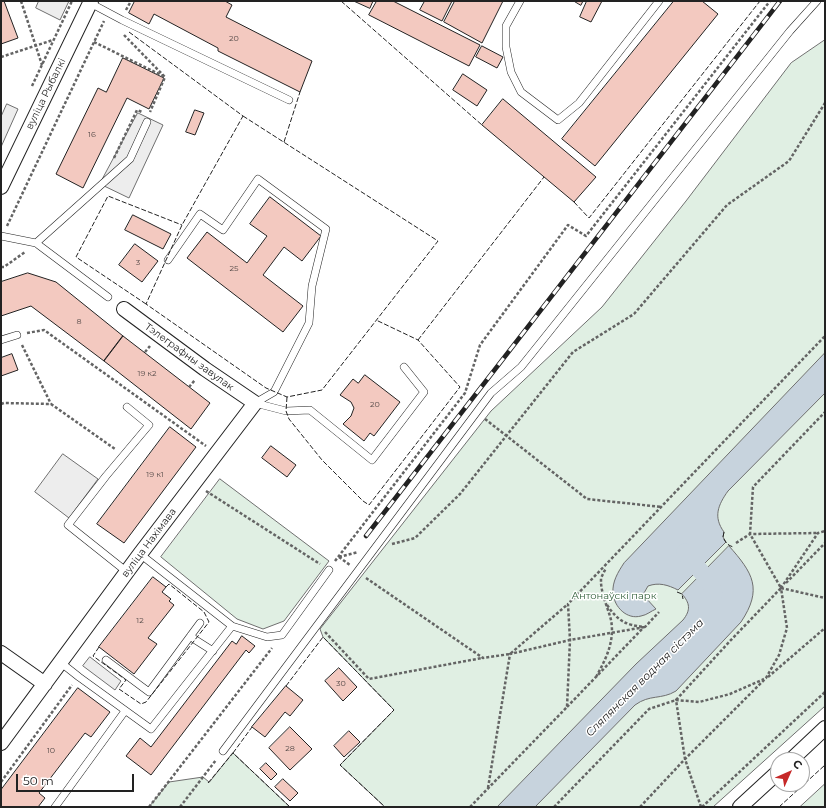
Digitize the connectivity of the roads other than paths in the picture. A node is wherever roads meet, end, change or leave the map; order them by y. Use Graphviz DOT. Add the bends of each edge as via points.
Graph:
graph roads {
  1 [pos="520,1"];
  2 [pos="816,1"];
  3 [pos="91,2"];
  4 [pos="659,2"];
  5 [pos="289,100"];
  6 [pos="148,119"];
  7 [pos="1,187"];
  8 [pos="2,236"];
  9 [pos="36,243"];
  10 [pos="168,260"];
  11 [pos="108,297"];
  12 [pos="124,310"];
  13 [pos="17,335"];
  14 [pos="1,340"];
  15 [pos="404,367"];
  16 [pos="255,403"];
  17 [pos="127,408"];
  18 [pos="140,554"];
  19 [pos="329,570"];
  20 [pos="127,572"];
  21 [pos="200,623"];
  22 [pos="232,626"];
  23 [pos="191,635"];
  24 [pos="213,651"];
  25 [pos="1,653"];
  26 [pos="106,660"];
  27 [pos="60,662"];
  28 [pos="45,684"];
  29 [pos="125,711"];
  30 [pos="825,728"];
  31 [pos="1,743"];
  32 [pos="223,751"];
  33 [pos="799,752"];
  34 [pos="770,779"];
  35 [pos="55,807"];
  36 [pos="740,807"];
  1 -- 4 [label="lane" via="506,26 506,47 511,72 521,92 558,120 579,103"];
  2 -- 32 [label="lane" via="521,367 491,393"];
  3 -- 5 [label="lane" via="122,20"];
  3 -- 7 [label="street, вуліца Рыбалкі"];
  6 -- 9 [label="lane" via="130,159"];
  8 -- 9 [label="lane"];
  9 -- 11 [label="lane"];
  10 -- 16 [label="lane" via="200,214 222,230 258,179 326,229 312,286 309,323 274,392"];
  12 -- 16 [label="street, Тэлеграфны завулак"];
  13 -- 14 [label="lane"];
  15 -- 16 [label="lane" via="424,392 372,460 310,410 286,411"];
  16 -- 18 [label="street, вуліца Нахімава"];
  17 -- 20 [label="lane" via="149,425 68,525"];
  18 -- 20 [label="street, вуліца Нахімава"];
  18 -- 22 [label="lane"];
  19 -- 22 [label="lane" via="282,635 267,637"];
  20 -- 27 [label="street, вуліца Нахімава"];
  21 -- 23 [label="lane"];
  22 -- 24 [label="lane"];
  23 -- 24 [label="lane"];
  23 -- 26 [label="lane" via="149,692"];
  24 -- 29 [label="lane" via="150,729"];
  25 -- 28 [label="street"];
  27 -- 28 [label="street, вуліца Нахімава"];
  27 -- 29 [label="lane"];
  28 -- 31 [label="street, вуліца Нахімава"];
  29 -- 35 [label="lane"];
  30 -- 33 [label="street"];
  34 -- 36 [label="street"];
}
